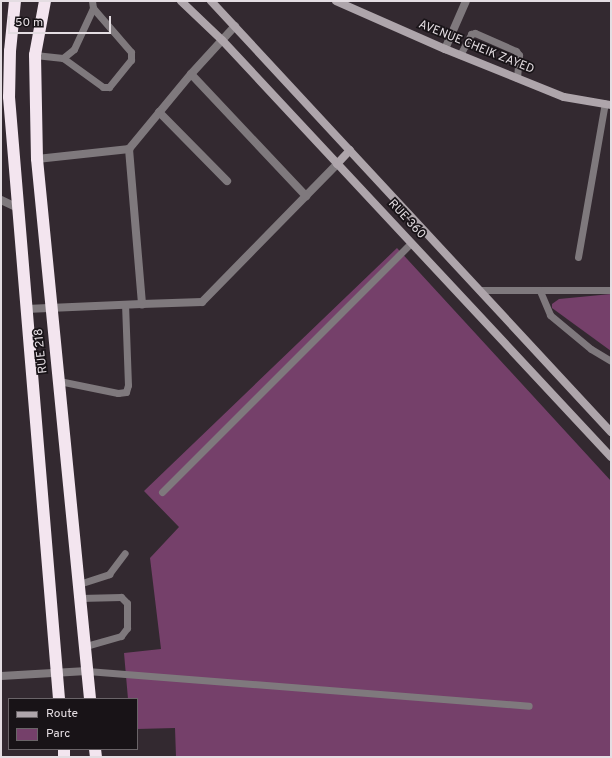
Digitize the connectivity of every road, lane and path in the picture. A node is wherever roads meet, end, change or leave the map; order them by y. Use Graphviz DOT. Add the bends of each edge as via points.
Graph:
graph roads {
  1 [pos="15,1"];
  2 [pos="45,1"];
  3 [pos="181,1"];
  4 [pos="211,1"];
  5 [pos="336,1"];
  6 [pos="466,1"];
  7 [pos="92,4"];
  8 [pos="235,26"];
  9 [pos="222,40"];
  10 [pos="445,49"];
  11 [pos="35,55"];
  12 [pos="460,55"];
  13 [pos="63,58"];
  14 [pos="191,74"];
  15 [pos="517,78"];
  16 [pos="608,104"];
  17 [pos="160,112"];
  18 [pos="129,149"];
  19 [pos="350,150"];
  20 [pos="37,159"];
  21 [pos="337,164"];
  22 [pos="227,181"];
  23 [pos="306,196"];
  24 [pos="1,200"];
  25 [pos="18,208"];
  26 [pos="411,243"];
  27 [pos="578,257"];
  28 [pos="480,290"];
  29 [pos="611,290"];
  30 [pos="540,291"];
  31 [pos="142,304"];
  32 [pos="125,305"];
  33 [pos="52,308"];
  34 [pos="26,309"];
  35 [pos="611,361"];
  36 [pos="59,381"];
  37 [pos="611,432"];
  38 [pos="611,457"];
  39 [pos="162,492"];
  40 [pos="125,553"];
  41 [pos="79,584"];
  42 [pos="80,598"];
  43 [pos="85,646"];
  44 [pos="87,670"];
  45 [pos="57,672"];
  46 [pos="1,676"];
  47 [pos="59,698"];
  48 [pos="90,698"];
  49 [pos="530,706"];
  1 -- 25 [label="highway, RUE 218" via="9,98"];
  2 -- 11 [label="highway, RUE 218"];
  3 -- 9 [label="main road, RUE 360"];
  4 -- 8 [label="main road, RUE 360"];
  5 -- 10 [label="main road, AVENUE CHEIK ZAYED"];
  6 -- 10 [label="street"];
  7 -- 13 [label="lane" via="74,49"];
  7 -- 13 [label="lane" via="131,52 131,60 109,87 103,87"];
  8 -- 9 [label="street"];
  8 -- 19 [label="main road, RUE 360"];
  9 -- 14 [label="street"];
  9 -- 21 [label="main road, RUE 360"];
  10 -- 12 [label="main road, AVENUE CHEIK ZAYED"];
  11 -- 13 [label="lane"];
  11 -- 20 [label="highway, RUE 218"];
  12 -- 15 [label="main road, AVENUE CHEIK ZAYED"];
  12 -- 15 [label="lane" via="475,33 516,51 519,55"];
  14 -- 17 [label="street"];
  14 -- 23 [label="street"];
  15 -- 16 [label="main road, AVENUE CHEIK ZAYED" via="564,97"];
  16 -- 27 [label="lane"];
  17 -- 18 [label="street"];
  17 -- 22 [label="street"];
  18 -- 20 [label="street"];
  18 -- 31 [label="street"];
  19 -- 21 [label="main road"];
  19 -- 28 [label="main road, RUE 360"];
  20 -- 33 [label="highway, RUE 218"];
  21 -- 23 [label="street"];
  21 -- 26 [label="main road, RUE 360"];
  23 -- 31 [label="street" via="202,302"];
  24 -- 25 [label="street"];
  25 -- 34 [label="highway, RUE 218"];
  26 -- 38 [label="main road, RUE 360"];
  26 -- 39 [label="lane"];
  28 -- 30 [label="lane"];
  28 -- 37 [label="main road, RUE 360"];
  29 -- 30 [label="lane"];
  30 -- 35 [label="lane" via="550,315"];
  31 -- 32 [label="street"];
  32 -- 33 [label="street"];
  32 -- 36 [label="lane" via="128,385 126,392 118,393"];
  33 -- 34 [label="street"];
  33 -- 36 [label="highway, RUE 218"];
  34 -- 45 [label="highway, RUE 218"];
  36 -- 41 [label="highway, RUE 218"];
  40 -- 41 [label="lane" via="109,574"];
  41 -- 42 [label="highway, RUE 218"];
  42 -- 43 [label="highway, RUE 218"];
  42 -- 43 [label="lane" via="121,596 127,603 127,628 121,636"];
  43 -- 44 [label="highway, RUE 218"];
  44 -- 45 [label="street"];
  44 -- 48 [label="highway, RUE 218"];
  44 -- 49 [label="lane"];
  45 -- 46 [label="street"];
  45 -- 47 [label="highway, RUE 218"];
}
